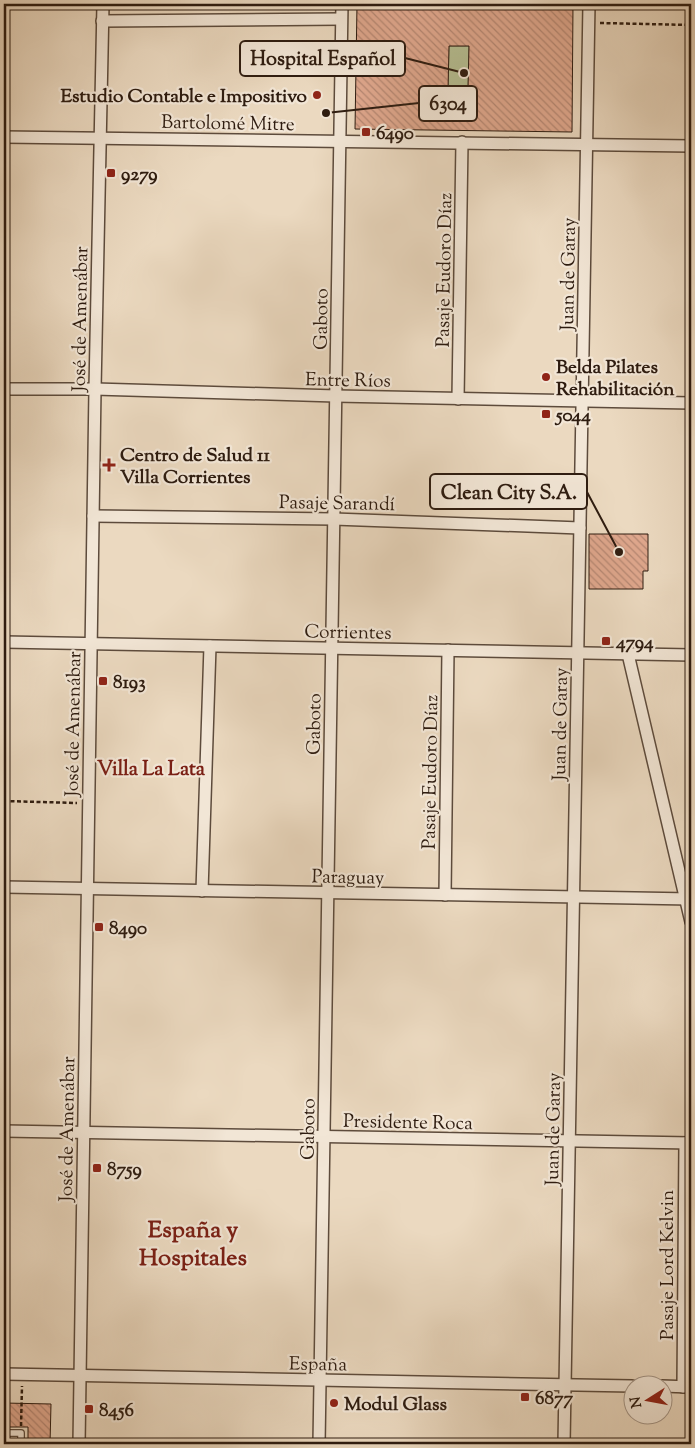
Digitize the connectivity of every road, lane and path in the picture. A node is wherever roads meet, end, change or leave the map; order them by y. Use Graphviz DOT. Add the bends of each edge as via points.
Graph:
graph roads {
  1 [pos="103,4"];
  2 [pos="342,4"];
  3 [pos="589,4"];
  4 [pos="342,18"];
  5 [pos="102,21"];
  6 [pos="589,23"];
  7 [pos="691,25"];
  8 [pos="4,137"];
  9 [pos="100,137"];
  10 [pos="341,141"];
  11 [pos="462,142"];
  12 [pos="587,144"];
  13 [pos="691,146"];
  14 [pos="4,389"];
  15 [pos="95,389"];
  16 [pos="336,396"];
  17 [pos="458,398"];
  18 [pos="582,401"];
  19 [pos="691,403"];
  20 [pos="93,516"];
  21 [pos="334,519"];
  22 [pos="580,528"];
  23 [pos="4,642"];
  24 [pos="91,643"];
  25 [pos="210,646"];
  26 [pos="332,648"];
  27 [pos="448,650"];
  28 [pos="578,653"];
  29 [pos="628,654"];
  30 [pos="691,655"];
  31 [pos="4,801"];
  32 [pos="89,803"];
  33 [pos="4,887"];
  34 [pos="87,888"];
  35 [pos="202,891"];
  36 [pos="328,893"];
  37 [pos="446,895"];
  38 [pos="574,897"];
  39 [pos="689,899"];
  40 [pos="691,922"];
  41 [pos="4,1131"];
  42 [pos="84,1132"];
  43 [pos="324,1136"];
  44 [pos="569,1141"];
  45 [pos="688,1143"];
  46 [pos="4,1374"];
  47 [pos="22,1375"];
  48 [pos="80,1376"];
  49 [pos="320,1380"];
  50 [pos="565,1385"];
  51 [pos="622,1386"];
  52 [pos="672,1386"];
  53 [pos="687,1387"];
  54 [pos="4,1432"];
  55 [pos="21,1433"];
  56 [pos="21,1444"];
  57 [pos="79,1444"];
  58 [pos="319,1444"];
  59 [pos="564,1444"];
  1 -- 5 [label="street, José de Amenábar"];
  2 -- 4 [label="street, Gaboto"];
  3 -- 6 [label="street, Juan de Garay"];
  4 -- 5 [label="street"];
  4 -- 10 [label="street, Gaboto"];
  5 -- 9 [label="street, José de Amenábar"];
  6 -- 7 [label="path"];
  6 -- 12 [label="street, Juan de Garay"];
  8 -- 9 [label="street, Bartolomé Mitre"];
  9 -- 10 [label="street, Bartolomé Mitre"];
  9 -- 15 [label="street, José de Amenábar"];
  10 -- 11 [label="street, Bartolomé Mitre"];
  10 -- 16 [label="street, Gaboto"];
  11 -- 12 [label="street, Bartolomé Mitre"];
  11 -- 17 [label="street, Pasaje Eudoro Díaz"];
  12 -- 13 [label="street, Bartolomé Mitre"];
  12 -- 18 [label="street, Juan de Garay"];
  14 -- 15 [label="street, Entre Ríos"];
  15 -- 16 [label="street, Entre Ríos"];
  15 -- 20 [label="street, José de Amenábar"];
  16 -- 17 [label="street, Entre Ríos"];
  16 -- 21 [label="street, Gaboto"];
  17 -- 18 [label="street, Entre Ríos"];
  18 -- 19 [label="street, Entre Ríos"];
  18 -- 22 [label="street, Juan de Garay"];
  20 -- 21 [label="street, Pasaje Sarandí"];
  20 -- 24 [label="street, José de Amenábar"];
  21 -- 22 [label="street, Pasaje Sarandí"];
  21 -- 26 [label="street, Gaboto"];
  22 -- 28 [label="street, Juan de Garay"];
  23 -- 24 [label="street, Corrientes"];
  24 -- 25 [label="street, Corrientes"];
  24 -- 32 [label="street, José de Amenábar"];
  25 -- 26 [label="street, Corrientes"];
  25 -- 35 [label="street"];
  26 -- 27 [label="street, Corrientes"];
  26 -- 36 [label="street, Gaboto"];
  27 -- 28 [label="street, Corrientes"];
  27 -- 37 [label="street, Pasaje Eudoro Díaz"];
  28 -- 29 [label="street, Corrientes"];
  28 -- 38 [label="street, Juan de Garay"];
  29 -- 30 [label="street, Corrientes"];
  29 -- 39 [label="street"];
  31 -- 32 [label="path"];
  32 -- 34 [label="street, José de Amenábar"];
  33 -- 34 [label="street, Paraguay"];
  34 -- 35 [label="street, Paraguay"];
  34 -- 42 [label="street, José de Amenábar"];
  35 -- 36 [label="street, Paraguay"];
  36 -- 37 [label="street, Paraguay"];
  36 -- 43 [label="street, Gaboto"];
  37 -- 38 [label="street, Paraguay"];
  38 -- 39 [label="street, Paraguay"];
  38 -- 44 [label="street, Juan de Garay"];
  39 -- 40 [label="street"];
  41 -- 42 [label="street, Presidente Roca"];
  42 -- 43 [label="street, Presidente Roca"];
  42 -- 48 [label="street, José de Amenábar"];
  43 -- 44 [label="street, Presidente Roca"];
  43 -- 49 [label="street, Gaboto"];
  44 -- 45 [label="street, Presidente Roca"];
  44 -- 50 [label="street, Juan de Garay"];
  45 -- 53 [label="street, Pasaje Lord Kelvin"];
  46 -- 47 [label="street, España"];
  47 -- 48 [label="street, España"];
  47 -- 55 [label="path"];
  48 -- 49 [label="street, España"];
  48 -- 57 [label="street, José de Amenábar"];
  49 -- 50 [label="street, España"];
  49 -- 58 [label="street, Gaboto"];
  50 -- 51 [label="street, España"];
  50 -- 59 [label="street, Juan de Garay"];
  52 -- 53 [label="street"];
  54 -- 55 [label="lane"];
  55 -- 56 [label="lane"];
}
